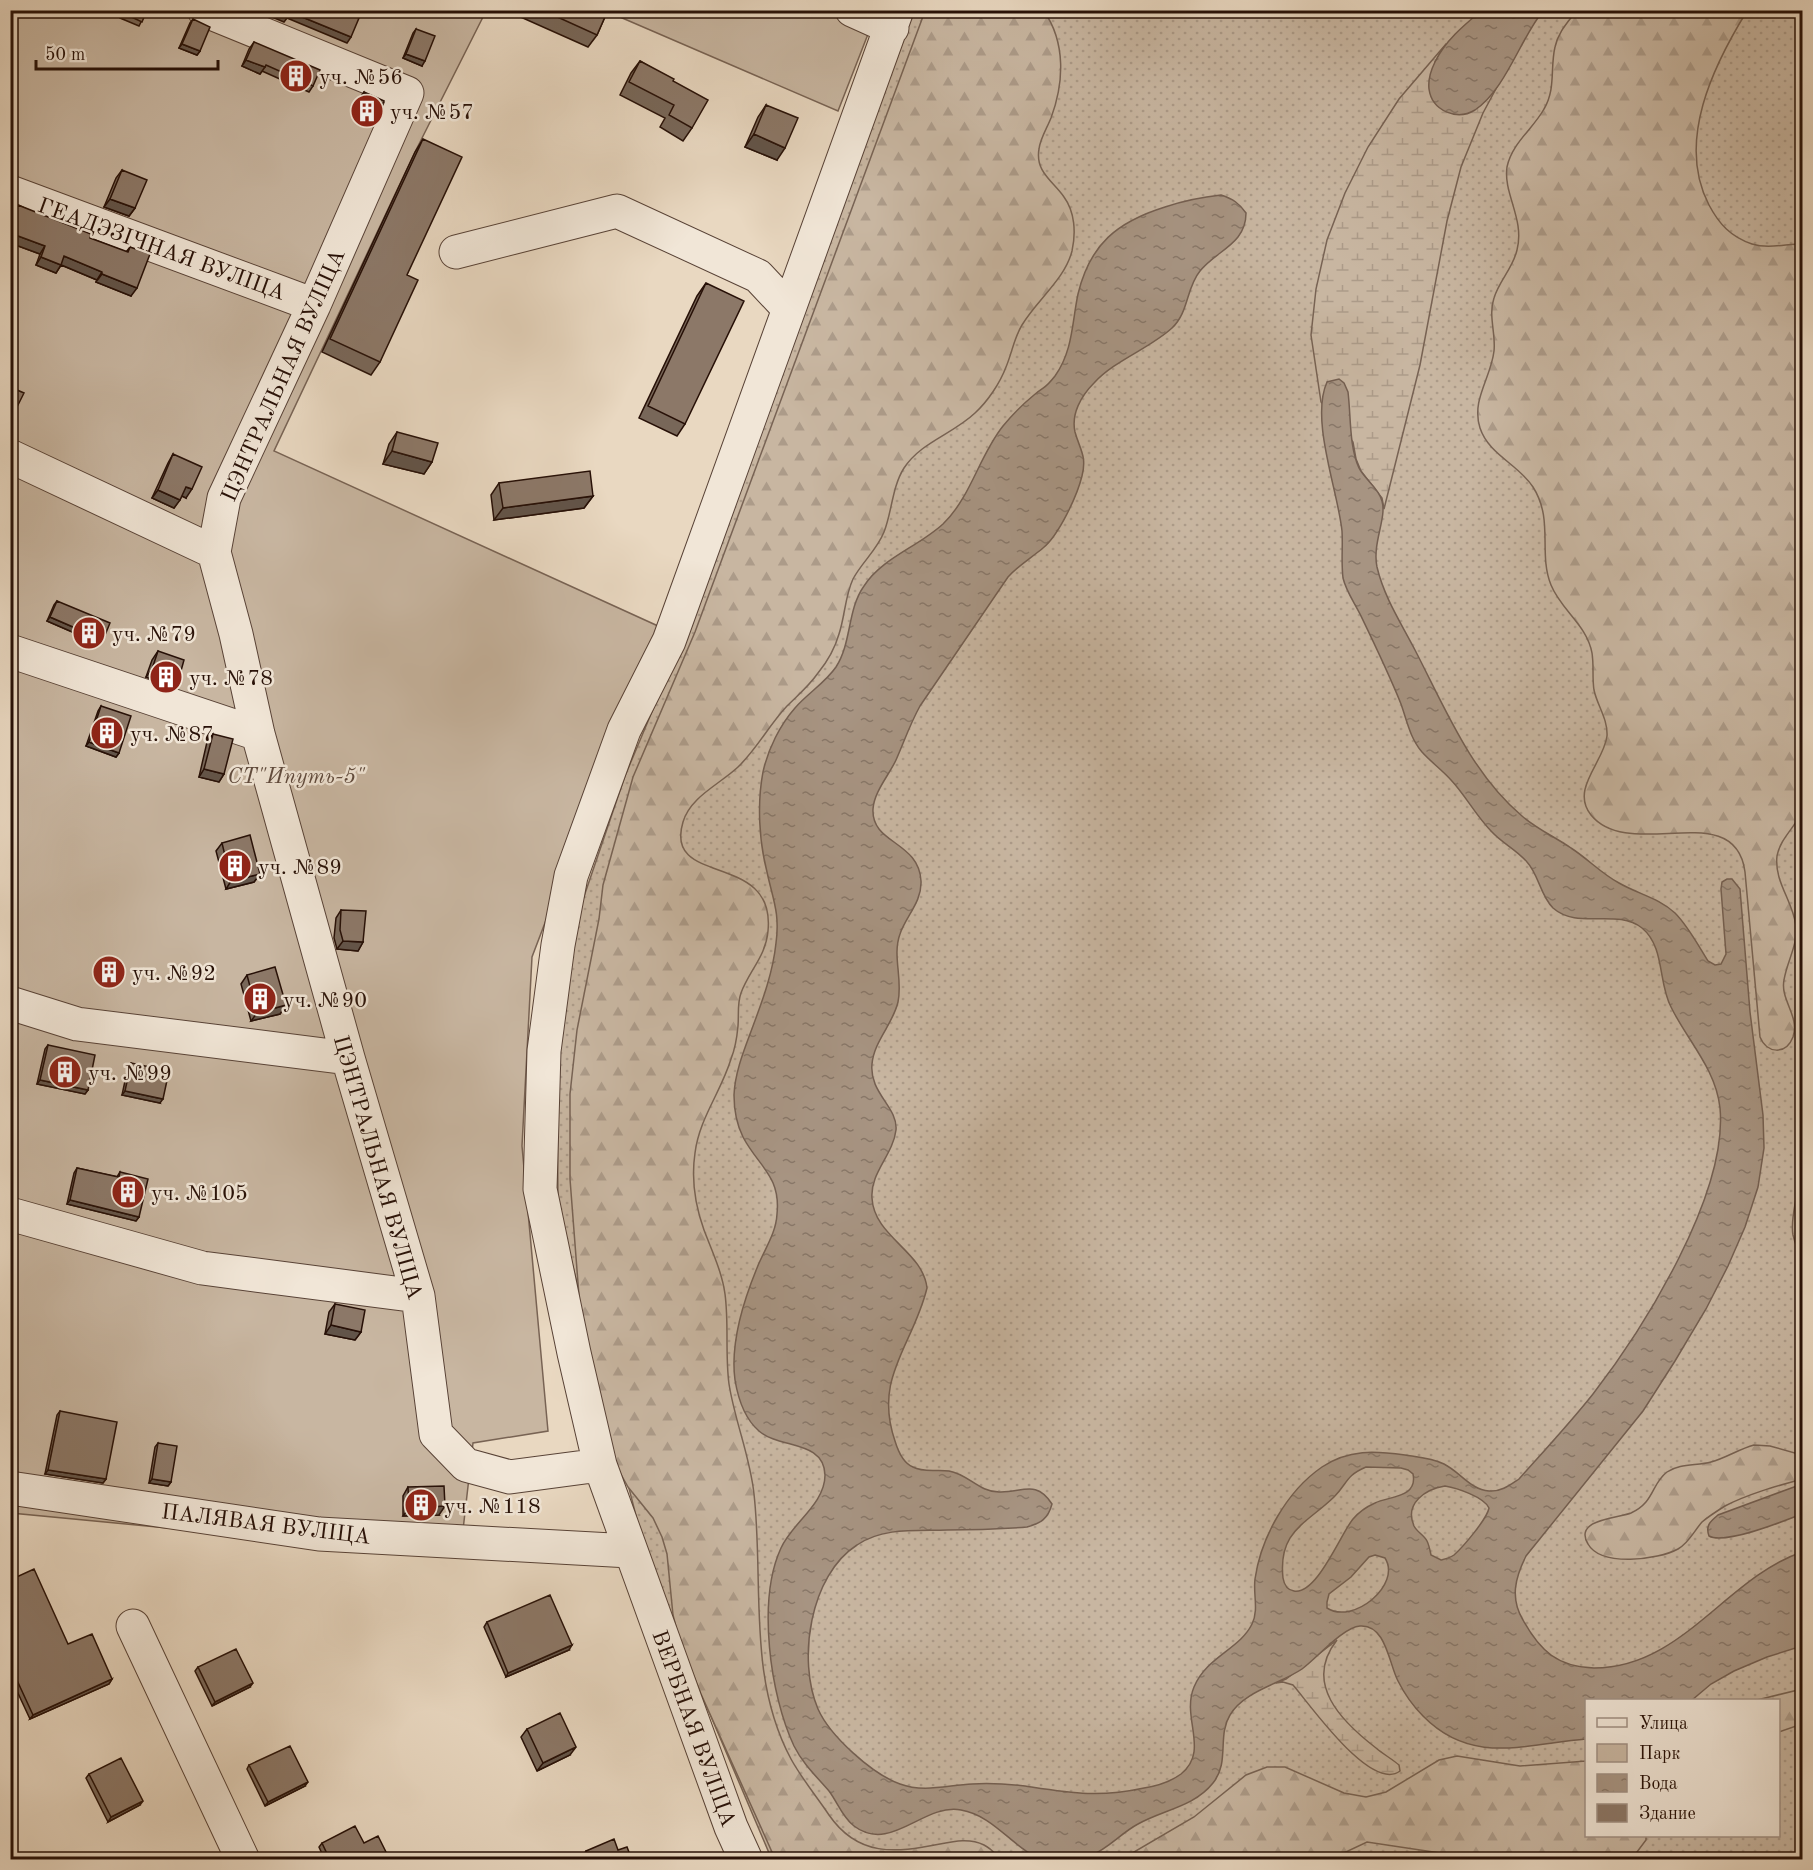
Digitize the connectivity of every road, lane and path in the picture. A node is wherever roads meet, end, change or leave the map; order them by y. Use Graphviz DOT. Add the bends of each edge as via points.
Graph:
graph roads {
  1 [pos="204,10"];
  2 [pos="852,10"];
  3 [pos="894,19"];
  4 [pos="10,192"];
  5 [pos="456,252"];
  6 [pos="314,305"];
  7 [pos="789,309"];
  8 [pos="10,456"];
  9 [pos="214,552"];
  10 [pos="10,651"];
  11 [pos="258,734"];
  12 [pos="10,1003"];
  13 [pos="348,1058"];
  14 [pos="10,1214"];
  15 [pos="418,1296"];
  16 [pos="600,1464"];
  17 [pos="10,1488"];
  18 [pos="630,1551"];
  19 [pos="134,1626"];
  20 [pos="243,1860"];
  21 [pos="746,1860"];
  1 -- 6 [label="street, ЦЭНТРАЛЬНАЯ ВУЛІЦА" via="407,93"];
  2 -- 3 [label="street"];
  3 -- 7 [label="street, ВЕРБНАЯ ВУЛІЦА"];
  4 -- 6 [label="street, ГЕАДЭЗІЧНАЯ ВУЛІЦА"];
  5 -- 7 [label="street" via="617,211 758,276"];
  6 -- 9 [label="street, ЦЭНТРАЛЬНАЯ ВУЛІЦА" via="224,498"];
  7 -- 16 [label="street, ВЕРБНАЯ ВУЛІЦА" via="669,641 624,730 571,876 558,945 544,1051 540,1189"];
  8 -- 9 [label="street"];
  9 -- 11 [label="street, ЦЭНТРАЛЬНАЯ ВУЛІЦА"];
  10 -- 11 [label="street"];
  11 -- 13 [label="street, ЦЭНТРАЛЬНАЯ ВУЛІЦА"];
  12 -- 13 [label="street" via="77,1024"];
  13 -- 15 [label="street, ЦЭНТРАЛЬНАЯ ВУЛІЦА"];
  14 -- 15 [label="street" via="202,1268"];
  15 -- 16 [label="street, ЦЭНТРАЛЬНАЯ ВУЛІЦА" via="436,1434 466,1464 510,1477"];
  16 -- 18 [label="street, ВЕРБНАЯ ВУЛІЦА"];
  17 -- 18 [label="street, ПАЛЯВАЯ ВУЛІЦА" via="319,1534"];
  18 -- 21 [label="street, ВЕРБНАЯ ВУЛІЦА"];
  19 -- 20 [label="street"];
}
